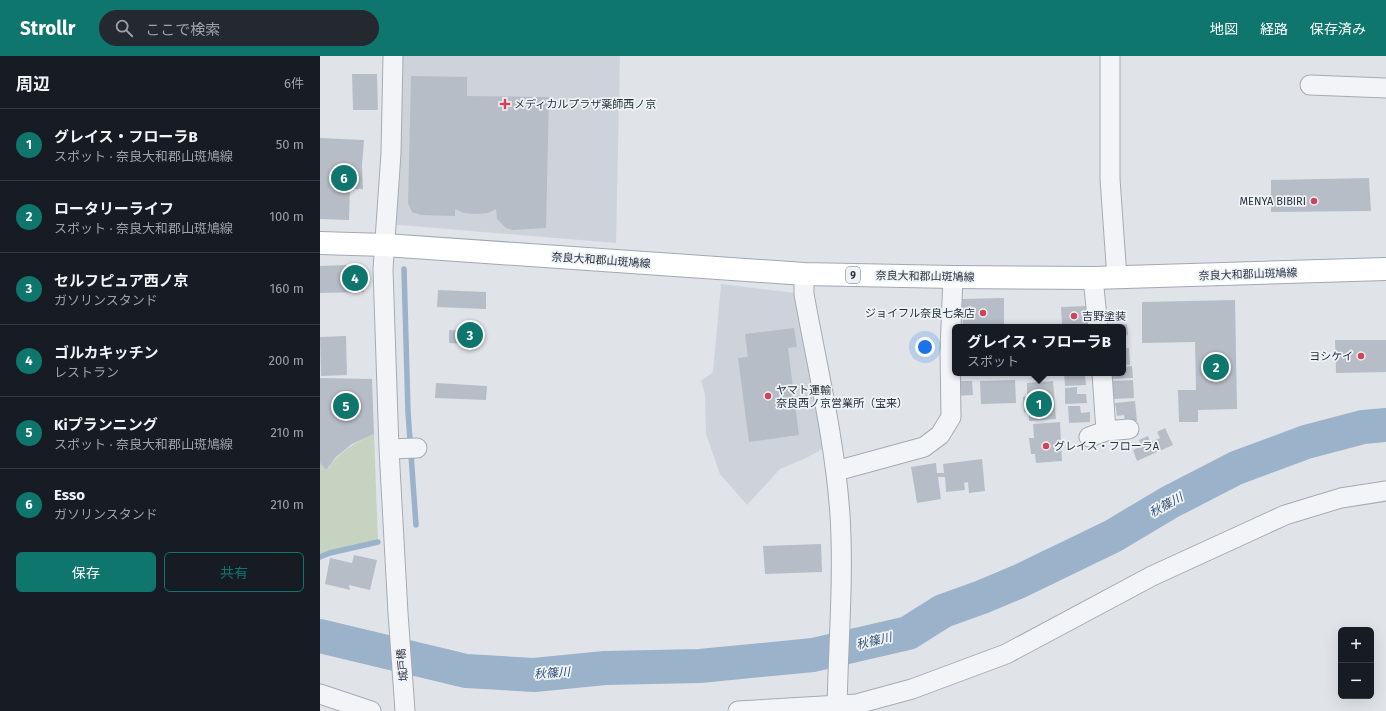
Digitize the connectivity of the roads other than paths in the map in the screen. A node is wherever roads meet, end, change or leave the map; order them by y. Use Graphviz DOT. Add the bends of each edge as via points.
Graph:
graph roads {
  1 [pos="393,56"];
  2 [pos="1110,56"];
  3 [pos="1310,85"];
  4 [pos="1386,88"];
  5 [pos="320,244"];
  6 [pos="385,245"];
  7 [pos="1386,269"];
  8 [pos="804,274"];
  9 [pos="953,277"];
  10 [pos="1093,278"];
  11 [pos="1117,278"];
  12 [pos="1098,324"];
  13 [pos="1102,376"];
  14 [pos="1129,429"];
  15 [pos="417,448"];
  16 [pos="389,449"];
  17 [pos="836,470"];
  18 [pos="1386,491"];
  19 [pos="320,694"];
  20 [pos="837,702"];
  21 [pos="371,711"];
  22 [pos="406,711"];
  23 [pos="738,711"];
  1 -- 6 [label="street, 城戸橋" via="392,152"];
  2 -- 11 [label="street" via="1110,179"];
  3 -- 4 [label="street"];
  5 -- 6 [label="main road, 奈良大和郡山斑鳩線 / 9"];
  6 -- 8 [label="main road, 奈良大和郡山斑鳩線 / 9"];
  6 -- 16 [label="street, 城戸橋" via="382,269"];
  7 -- 11 [label="main road, 奈良大和郡山斑鳩線 / 9"];
  8 -- 9 [label="main road, 奈良大和郡山斑鳩線 / 9"];
  8 -- 17 [label="street" via="804,294"];
  9 -- 10 [label="main road, 奈良大和郡山斑鳩線 / 9"];
  9 -- 17 [label="street" via="950,417 940,435 924,446"];
  10 -- 11 [label="main road, 奈良大和郡山斑鳩線 / 9"];
  10 -- 12 [label="street"];
  13 -- 14 [label="street" via="1098,434"];
  15 -- 16 [label="street"];
  16 -- 22 [label="street, 城戸橋" via="398,619"];
  17 -- 20 [label="street" via="840,516 841,601"];
  18 -- 20 [label="street" via="1341,498 1286,515 1152,576 1006,654 912,689 857,704"];
  19 -- 21 [label="street"];
  20 -- 23 [label="street"];
}
